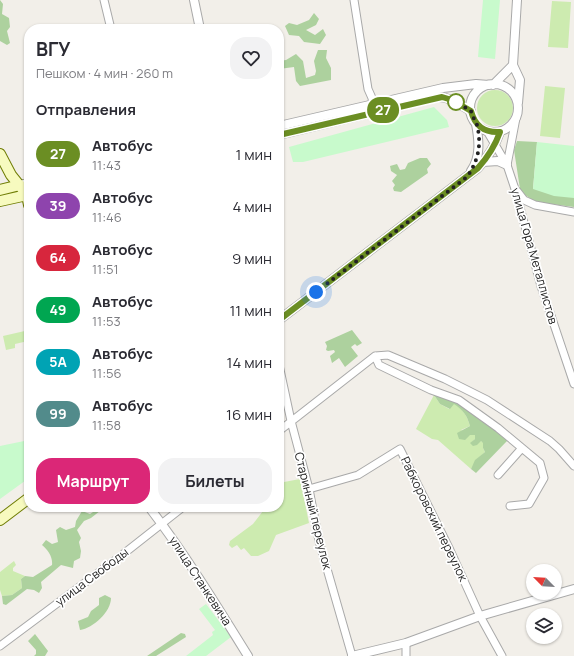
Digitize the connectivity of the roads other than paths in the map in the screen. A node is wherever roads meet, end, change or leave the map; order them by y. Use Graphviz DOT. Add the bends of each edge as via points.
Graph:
graph roads {
  1 [pos="104,0"];
  2 [pos="194,0"];
  3 [pos="354,0"];
  4 [pos="517,0"];
  5 [pos="110,24"];
  6 [pos="199,24"];
  7 [pos="513,65"];
  8 [pos="491,85"];
  9 [pos="518,105"];
  10 [pos="374,108"];
  11 [pos="471,111"];
  12 [pos="516,118"];
  13 [pos="476,124"];
  14 [pos="284,125"];
  15 [pos="487,131"];
  16 [pos="500,132"];
  17 [pos="284,134"];
  18 [pos="496,144"];
  19 [pos="0,154"];
  20 [pos="483,162"];
  21 [pos="507,165"];
  22 [pos="467,177"];
  23 [pos="24,183"];
  24 [pos="24,184"];
  25 [pos="515,189"];
  26 [pos="0,190"];
  27 [pos="24,198"];
  28 [pos="0,201"];
  29 [pos="574,212"];
  30 [pos="284,316"];
  31 [pos="375,356"];
  32 [pos="574,384"];
  33 [pos="284,388"];
  34 [pos="291,421"];
  35 [pos="284,427"];
  36 [pos="522,448"];
  37 [pos="574,466"];
  38 [pos="498,475"];
  39 [pos="309,489"];
  40 [pos="24,502"];
  41 [pos="510,506"];
  42 [pos="153,512"];
  43 [pos="178,512"];
  44 [pos="0,520"];
  45 [pos="162,524"];
  46 [pos="574,589"];
  47 [pos="480,616"];
  48 [pos="406,643"];
  49 [pos="0,646"];
  50 [pos="248,656"];
  51 [pos="352,656"];
  52 [pos="406,656"];
  53 [pos="502,656"];
  1 -- 5 [label="street"];
  2 -- 6 [label="street"];
  3 -- 10 [label="street" via="368,88"];
  4 -- 7 [label="street"];
  7 -- 8 [label="street"];
  7 -- 9 [label="street" via="520,80"];
  8 -- 9 [label="street" via="509,89"];
  8 -- 10 [label="street" via="458,86"];
  8 -- 11 [label="street" via="475,94"];
  9 -- 12 [label="street"];
  10 -- 11 [label="street" via="442,97"];
  10 -- 14 [label="street"];
  10 -- 17 [label="street"];
  11 -- 13 [label="street"];
  12 -- 16 [label="street" via="508,128"];
  12 -- 21 [label="street"];
  13 -- 15 [label="street"];
  13 -- 22 [label="street" via="478,153 475,166"];
  15 -- 16 [label="street"];
  15 -- 18 [label="street, улица Гора Металлистов"];
  16 -- 18 [label="street"];
  18 -- 20 [label="street"];
  18 -- 21 [label="street, улица Гора Металлистов"];
  19 -- 23 [label="main road" via="11,175"];
  20 -- 21 [label="street" via="498,161"];
  20 -- 22 [label="street"];
  21 -- 25 [label="street, улица Гора Металлистов"];
  22 -- 30 [label="street"];
  24 -- 26 [label="main road"];
  25 -- 29 [label="street" via="524,200 535,205"];
  25 -- 32 [label="street, улица Гора Металлистов" via="541,286"];
  27 -- 28 [label="main road"];
  31 -- 34 [label="street"];
  31 -- 36 [label="street" via="379,365 431,390 459,400"];
  31 -- 37 [label="street" via="388,355 487,400 550,441"];
  33 -- 34 [label="street, Старинный переулок"];
  34 -- 35 [label="street"];
  34 -- 39 [label="street, Старинный переулок"];
  36 -- 38 [label="street"];
  36 -- 41 [label="street" via="540,463 544,478 529,504"];
  39 -- 47 [label="street, Рабкоровский переулок" via="358,475 400,449"];
  39 -- 51 [label="street, Старинный переулок" via="319,541"];
  40 -- 44 [label="main road"];
  42 -- 45 [label="street, улица Станкевича"];
  43 -- 45 [label="street, улица Свободы"];
  45 -- 49 [label="street, улица Свободы"];
  45 -- 50 [label="street, улица Станкевича"];
  46 -- 47 [label="street"];
  47 -- 48 [label="street"];
  47 -- 53 [label="street, Рабкоровский переулок"];
  48 -- 51 [label="street"];
  48 -- 52 [label="street"];
}
